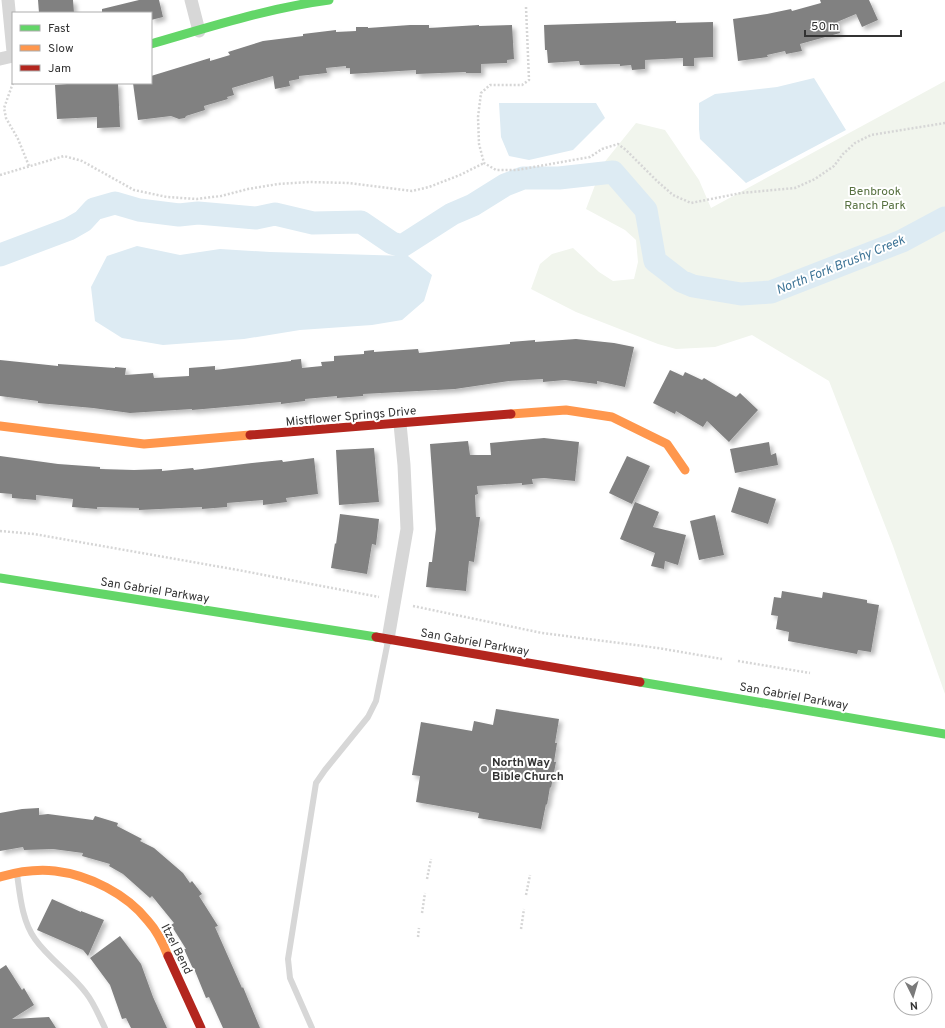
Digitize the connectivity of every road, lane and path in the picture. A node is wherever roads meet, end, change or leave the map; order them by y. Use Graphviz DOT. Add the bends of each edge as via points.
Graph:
graph roads {
  1 [pos="8,0"];
  2 [pos="192,0"];
  3 [pos="329,0"];
  4 [pos="526,7"];
  5 [pos="199,31"];
  6 [pos="12,42"];
  7 [pos="152,44"];
  8 [pos="12,56"];
  9 [pos="0,58"];
  10 [pos="13,84"];
  11 [pos="945,123"];
  12 [pos="484,163"];
  13 [pos="29,166"];
  14 [pos="0,175"];
  15 [pos="400,424"];
  16 [pos="0,426"];
  17 [pos="685,470"];
  18 [pos="0,531"];
  19 [pos="0,578"];
  20 [pos="379,597"];
  21 [pos="413,606"];
  22 [pos="388,639"];
  23 [pos="722,659"];
  24 [pos="738,661"];
  25 [pos="810,673"];
  26 [pos="945,734"];
  27 [pos="431,859"];
  28 [pos="17,872"];
  29 [pos="530,875"];
  30 [pos="0,877"];
  31 [pos="427,879"];
  32 [pos="425,893"];
  33 [pos="526,895"];
  34 [pos="524,909"];
  35 [pos="422,913"];
  36 [pos="419,928"];
  37 [pos="521,929"];
  38 [pos="418,937"];
  39 [pos="105,1028"];
  40 [pos="201,1028"];
  41 [pos="312,1028"];
  1 -- 6 [label="street"];
  2 -- 5 [label="street"];
  3 -- 5 [label="street" via="268,10"];
  4 -- 12 [label="path" via="529,80 522,85 490,85 480,93 479,144"];
  5 -- 7 [label="street"];
  8 -- 9 [label="street"];
  10 -- 13 [label="path" via="4,108 6,118"];
  11 -- 12 [label="path" via="871,135 855,142 834,166 795,188 741,193 691,203 673,195 618,144 602,149 590,157 517,170 496,170"];
  12 -- 13 [label="path" via="460,175 412,191 348,183 309,182 278,184 197,199 168,197 134,190 82,161 64,156"];
  13 -- 14 [label="path"];
  15 -- 16 [label="street, Mistflower Springs Drive" via="144,444"];
  15 -- 17 [label="street, Mistflower Springs Drive" via="566,410 612,417 668,444"];
  15 -- 22 [label="street" via="407,529"];
  18 -- 20 [label="path" via="34,534"];
  19 -- 22 [label="street, San Gabriel Parkway"];
  21 -- 23 [label="path" via="542,633"];
  22 -- 26 [label="street, San Gabriel Parkway"];
  22 -- 41 [label="lane" via="376,702 368,717 316,784 288,958 290,978"];
  24 -- 25 [label="path"];
  27 -- 31 [label="path"];
  28 -- 30 [label="street, Itzel Bend"];
  28 -- 39 [label="lane" via="27,925 34,939 86,992"];
  28 -- 40 [label="street, Itzel Bend" via="54,871 79,877 126,900 147,920 160,939"];
  29 -- 33 [label="path"];
  32 -- 35 [label="path"];
  34 -- 37 [label="path"];
  36 -- 38 [label="path"];
}
